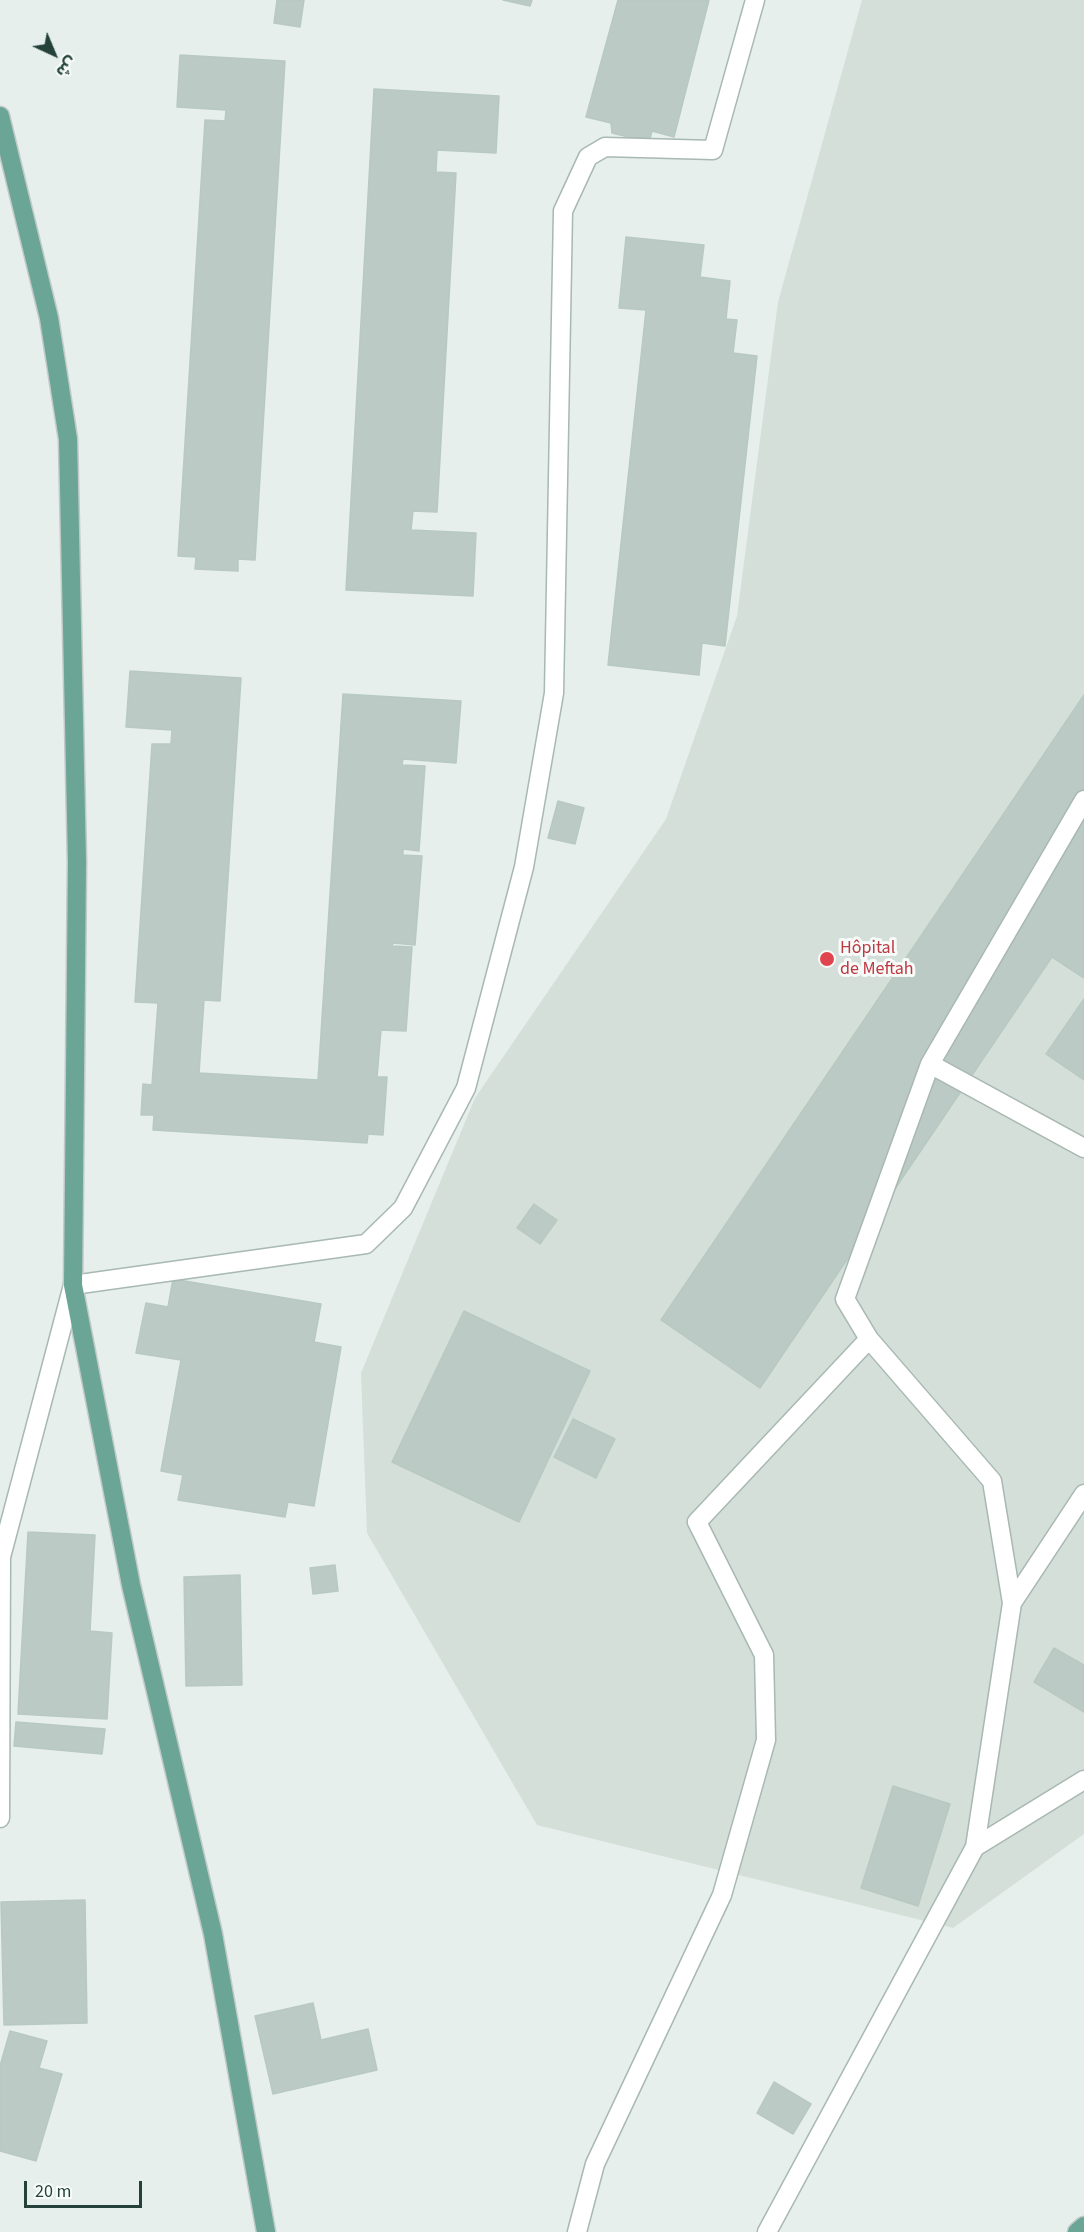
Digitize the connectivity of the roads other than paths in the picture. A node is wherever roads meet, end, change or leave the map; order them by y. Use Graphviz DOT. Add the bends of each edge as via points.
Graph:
graph roads {
  1 [pos="755,0"];
  2 [pos="0,116"];
  3 [pos="1084,800"];
  4 [pos="930,1064"];
  5 [pos="1084,1148"];
  6 [pos="73,1285"];
  7 [pos="869,1339"];
  8 [pos="1084,1494"];
  9 [pos="1012,1603"];
  10 [pos="1084,1780"];
  11 [pos="0,1810"];
  12 [pos="975,1847"];
  13 [pos="1084,2226"];
  14 [pos="266,2232"];
  15 [pos="577,2232"];
  16 [pos="767,2232"];
  17 [pos="1077,2232"];
  1 -- 6 [label="street" via="713,150 604,147 588,157 563,211 554,693 524,867 466,1088 403,1208 366,1244"];
  2 -- 6 [label="main road" via="49,318 68,439 77,862"];
  3 -- 4 [label="street"];
  4 -- 5 [label="street"];
  4 -- 7 [label="street" via="845,1299"];
  6 -- 11 [label="street" via="1,1557"];
  6 -- 14 [label="main road" via="131,1585 213,1934"];
  7 -- 9 [label="street" via="992,1481"];
  7 -- 15 [label="street" via="698,1522 764,1655 766,1740 722,1895 595,2164"];
  8 -- 9 [label="street"];
  9 -- 12 [label="street"];
  10 -- 12 [label="street"];
  12 -- 16 [label="street"];
  13 -- 17 [label="main road"];
}
